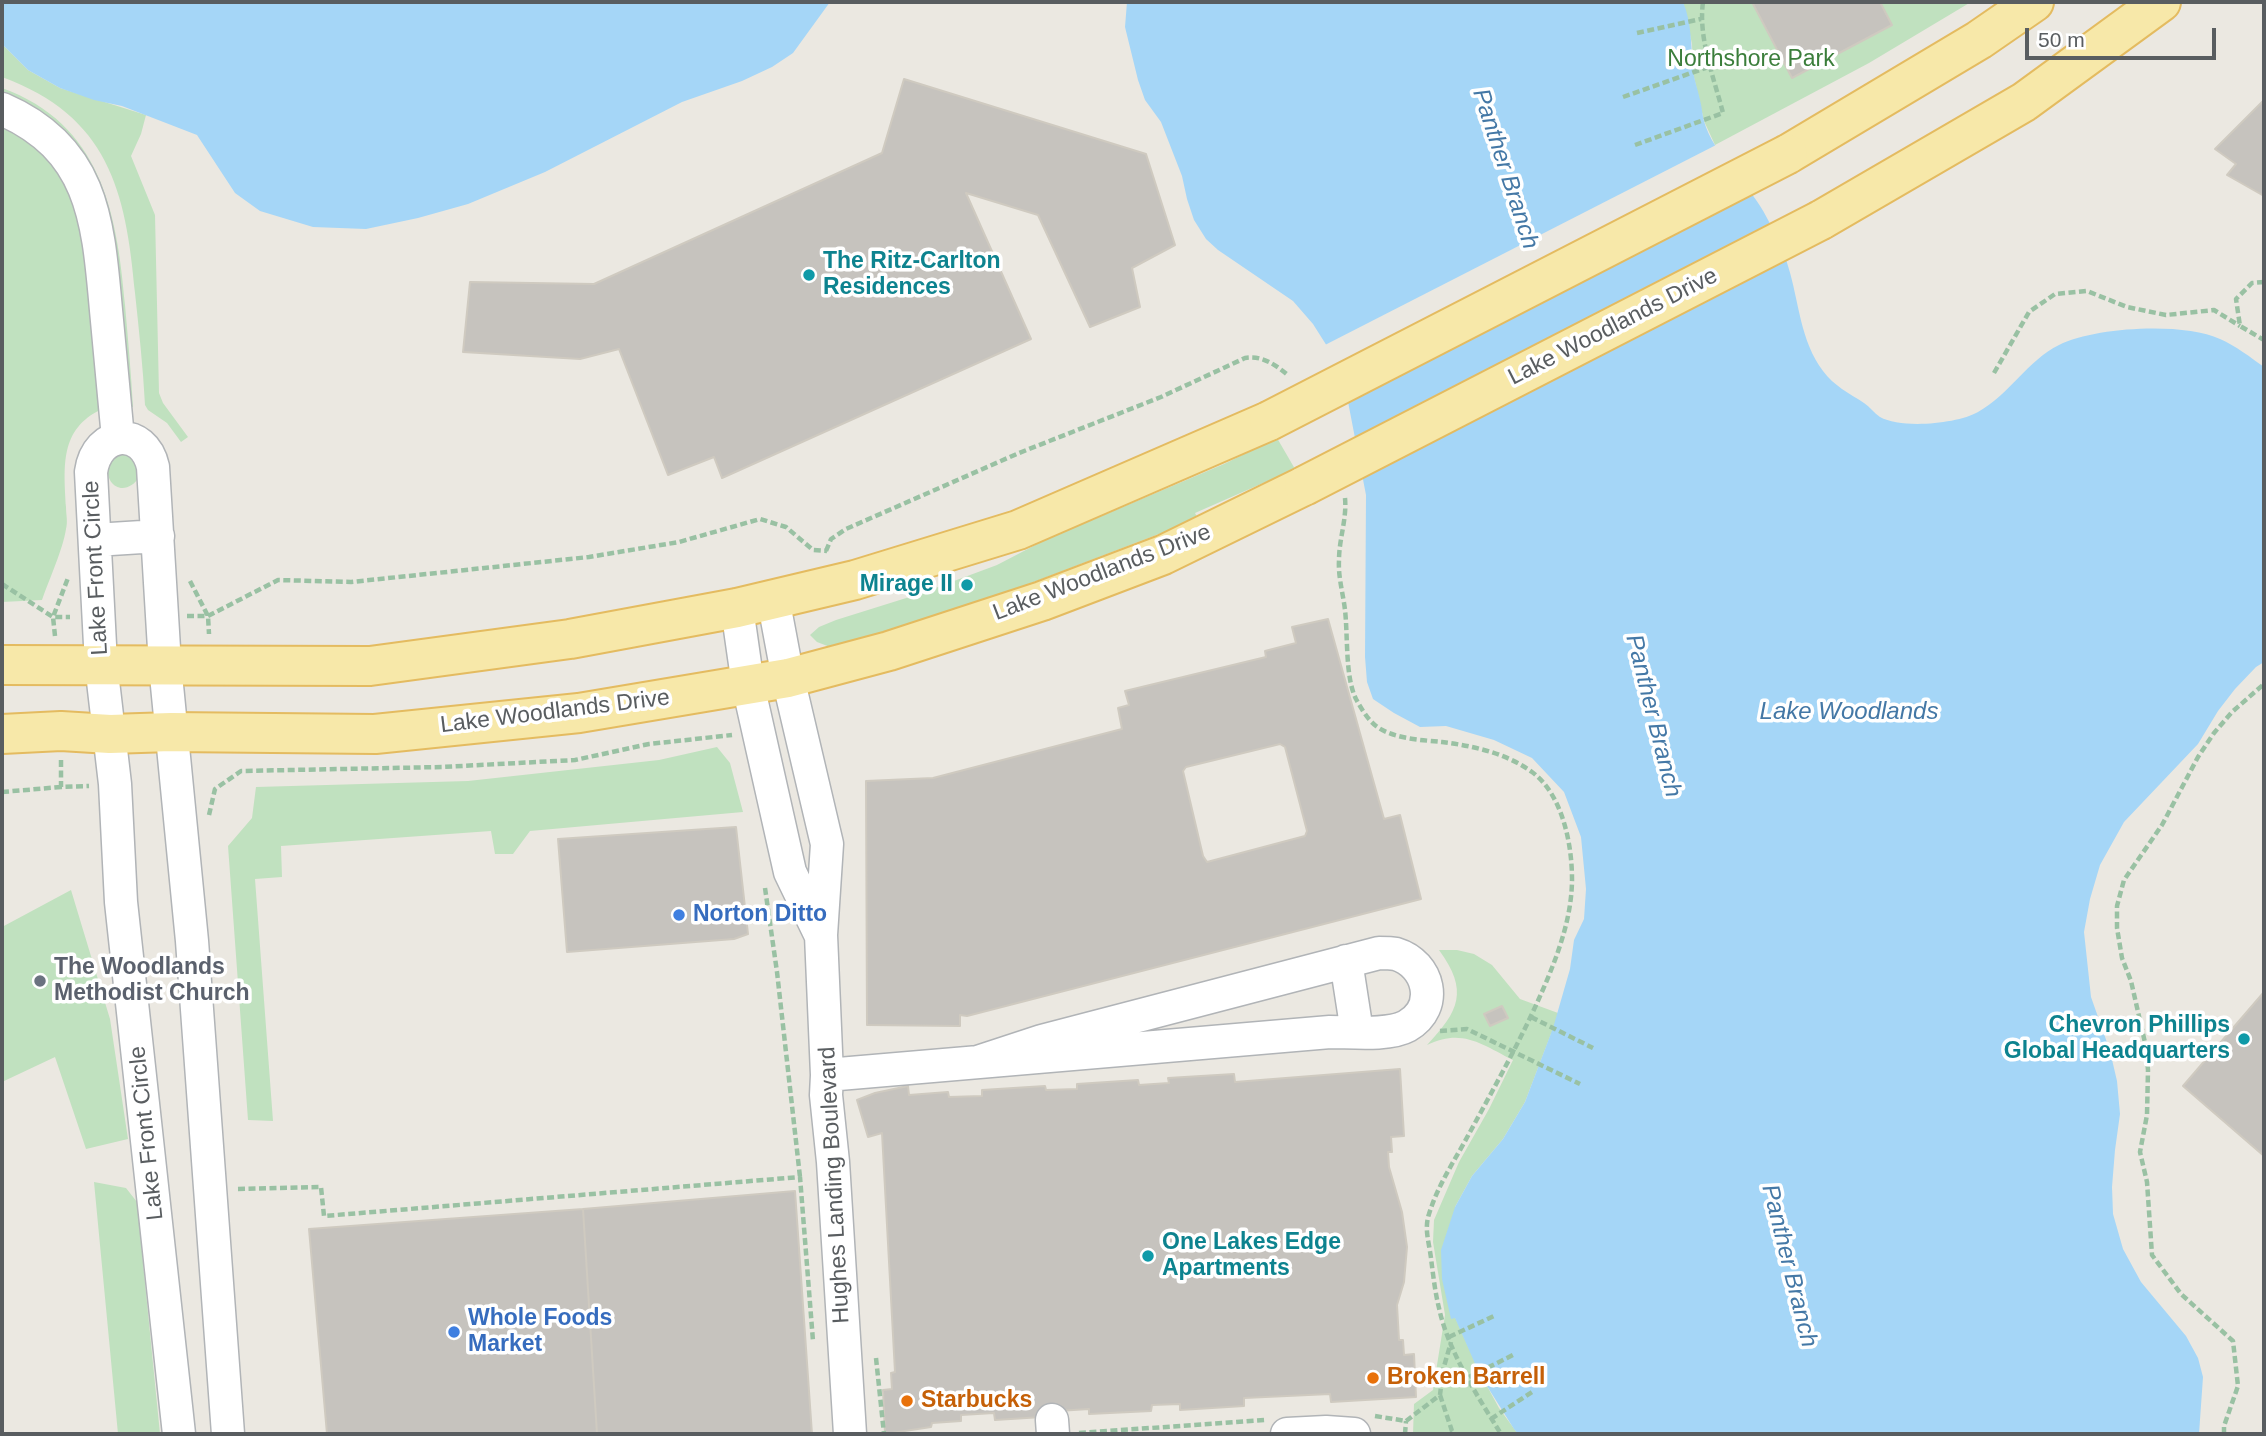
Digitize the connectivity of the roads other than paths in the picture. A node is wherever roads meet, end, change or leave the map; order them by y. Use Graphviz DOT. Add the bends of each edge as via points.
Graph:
graph roads {
  1 [pos="2034,2"];
  2 [pos="2161,2"];
  3 [pos="2,109"];
  4 [pos="118,438"];
  5 [pos="158,536"];
  6 [pos="94,540"];
  7 [pos="755,603"];
  8 [pos="101,664"];
  9 [pos="2,665"];
  10 [pos="165,665"];
  11 [pos="788,678"];
  12 [pos="748,685"];
  13 [pos="171,732"];
  14 [pos="2,734"];
  15 [pos="110,734"];
  16 [pos="821,935"];
  17 [pos="1346,961"];
  18 [pos="1357,1032"];
  19 [pos="966,1071"];
  20 [pos="827,1075"];
  21 [pos="179,1434"];
  22 [pos="228,1434"];
  23 [pos="850,1434"];
  24 [pos="1287,1434"];
  25 [pos="1354,1434"];
  1 -- 7 [label="main road, bridge" via="1788,154 1269,421 1018,530 855,580"];
  2 -- 11 [label="main road, Lake Woodlands Drive, bridge" via="2024,102 1821,220 1322,487 1042,601"];
  3 -- 4 [label="street" via="59,148 92,205 100,244"];
  4 -- 5 [label="street" via="140,444 152,458"];
  4 -- 6 [label="street, Lake Front Circle" via="102,446 92,463"];
  5 -- 6 [label="street"];
  5 -- 10 [label="street"];
  6 -- 8 [label="street, Lake Front Circle"];
  7 -- 10 [label="main road" via="570,639 370,666"];
  7 -- 11 [label="street, Hughes Landing Boulevard"];
  7 -- 12 [label="street, Hughes Landing Boulevard"];
  8 -- 9 [label="main road"];
  8 -- 10 [label="main road"];
  8 -- 15 [label="street, Lake Front Circle"];
  10 -- 13 [label="street"];
  11 -- 12 [label="main road, Lake Woodlands Drive"];
  11 -- 16 [label="street, Hughes Landing Boulevard" via="827,844"];
  12 -- 13 [label="main road, Lake Woodlands Drive" via="579,713 375,734"];
  12 -- 16 [label="street, Hughes Landing Boulevard" via="790,872"];
  13 -- 15 [label="main road, Lake Woodlands Drive"];
  13 -- 22 [label="street" via="192,941"];
  14 -- 15 [label="main road, Lake Woodlands Drive"];
  15 -- 21 [label="street, Lake Front Circle" via="121,902"];
  16 -- 20 [label="street, Hughes Landing Boulevard"];
  17 -- 18 [label="street"];
  17 -- 18 [label="street" via="1396,954 1409,961 1427,986 1428,1000 1419,1017 1405,1027"];
  17 -- 19 [label="street" via="1042,1041"];
  18 -- 19 [label="street"];
  19 -- 20 [label="street"];
  20 -- 23 [label="street, Hughes Landing Boulevard"];
  24 -- 25 [label="street"];
}
